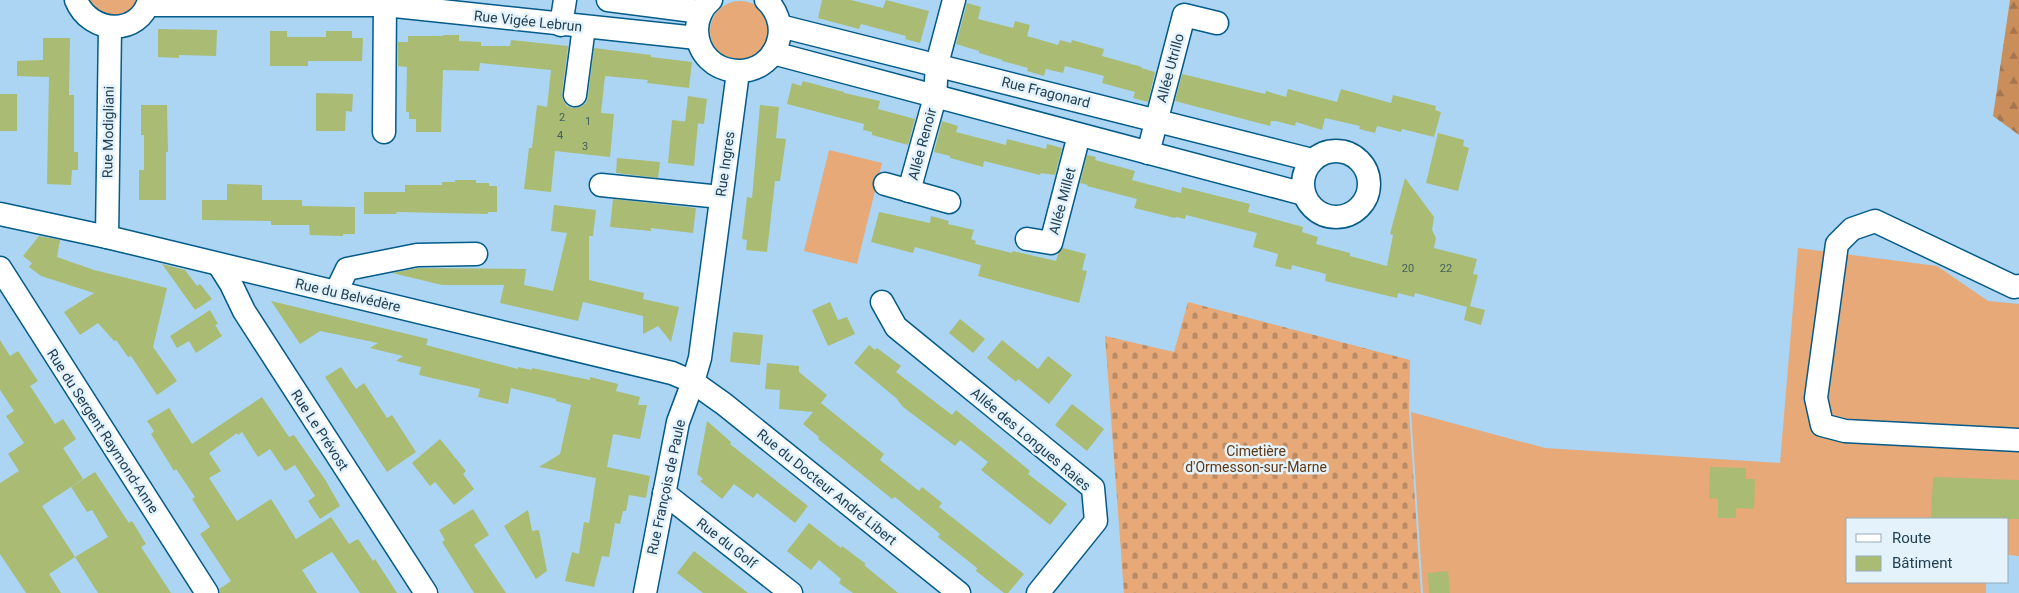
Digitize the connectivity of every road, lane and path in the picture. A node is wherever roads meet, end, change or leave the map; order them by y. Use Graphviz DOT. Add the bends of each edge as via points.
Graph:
graph roads {
  1 [pos="76,0"];
  2 [pos="565,0"];
  3 [pos="608,0"];
  4 [pos="766,0"];
  5 [pos="954,0"];
  6 [pos="149,2"];
  7 [pos="385,2"];
  8 [pos="706,6"];
  9 [pos="1217,23"];
  10 [pos="561,25"];
  11 [pos="780,26"];
  12 [pos="110,27"];
  13 [pos="584,27"];
  14 [pos="697,38"];
  15 [pos="773,53"];
  16 [pos="936,64"];
  17 [pos="738,72"];
  18 [pos="575,95"];
  19 [pos="935,97"];
  20 [pos="1156,120"];
  21 [pos="384,132"];
  22 [pos="1080,135"];
  23 [pos="1148,153"];
  24 [pos="1312,160"];
  25 [pos="885,184"];
  26 [pos="601,185"];
  27 [pos="909,191"];
  28 [pos="1304,194"];
  29 [pos="721,197"];
  30 [pos="949,202"];
  31 [pos="0,214"];
  32 [pos="107,237"];
  33 [pos="1027,239"];
  34 [pos="476,254"];
  35 [pos="218,265"];
  36 [pos="0,268"];
  37 [pos="2019,286"];
  38 [pos="336,292"];
  39 [pos="882,302"];
  40 [pos="694,382"];
  41 [pos="2019,440"];
  42 [pos="664,493"];
  43 [pos="207,593"];
  44 [pos="426,593"];
  45 [pos="644,593"];
  46 [pos="791,593"];
  47 [pos="959,593"];
  48 [pos="1038,593"];
  1 -- 12 [label="street" via="80,11 90,20"];
  2 -- 10 [label="street"];
  3 -- 8 [label="street"];
  4 -- 11 [label="street"];
  5 -- 16 [label="street, Allée Renoir"];
  6 -- 7 [label="street, Rue Vigée Lebrun"];
  6 -- 12 [label="street" via="139,17 128,24"];
  7 -- 10 [label="street, Rue Vigée Lebrun"];
  7 -- 21 [label="street"];
  8 -- 14 [label="street" via="697,25"];
  9 -- 20 [label="street, Allée Utrillo" via="1184,15"];
  10 -- 13 [label="street, Rue Vigée Lebrun"];
  11 -- 15 [label="street"];
  11 -- 16 [label="street, Rue Fragonard"];
  12 -- 32 [label="street, Rue Modigliani"];
  13 -- 14 [label="street, Rue Vigée Lebrun"];
  13 -- 18 [label="street"];
  14 -- 17 [label="street" via="711,62 724,70"];
  15 -- 17 [label="street" via="764,64"];
  15 -- 19 [label="street"];
  16 -- 19 [label="street, Allée Renoir"];
  16 -- 20 [label="street, Rue Fragonard"];
  17 -- 29 [label="street, Rue Ingres"];
  19 -- 22 [label="street"];
  19 -- 27 [label="street, Allée Renoir"];
  20 -- 23 [label="street, Allée Utrillo"];
  20 -- 24 [label="street, Rue Fragonard"];
  22 -- 23 [label="street"];
  22 -- 33 [label="street, Allée Millet" via="1051,243"];
  23 -- 28 [label="street"];
  24 -- 28 [label="street" via="1305,169"];
  24 -- 28 [label="street" via="1323,152 1337,150 1359,159 1369,182 1366,198 1358,209 1338,217 1323,215 1312,207"];
  25 -- 27 [label="street, Allée Renoir"];
  26 -- 29 [label="street"];
  27 -- 30 [label="street, Allée Renoir"];
  29 -- 40 [label="street, Rue Ingres"];
  31 -- 32 [label="street, Rue du Belvédère"];
  32 -- 35 [label="street, Rue du Belvédère"];
  34 -- 38 [label="street" via="417,255 347,269"];
  35 -- 38 [label="street, Rue du Belvédère"];
  35 -- 44 [label="street, Rue Le Prévost" via="249,319"];
  36 -- 43 [label="street, Rue du Sergent Raymond-Anne"];
  37 -- 41 [label="street" via="2014,287 1875,221 1852,229 1837,244 1816,398 1822,425 1845,431"];
  38 -- 40 [label="street, Rue du Belvédère" via="672,373"];
  39 -- 48 [label="street, Allée des Longues Raies" via="896,327 1093,488 1096,521"];
  40 -- 42 [label="street, Rue François de Paule" via="678,422"];
  40 -- 47 [label="street, Rue du Docteur André Libert"];
  42 -- 45 [label="street, Rue François de Paule"];
  42 -- 46 [label="street, Rue du Golf"];
}
